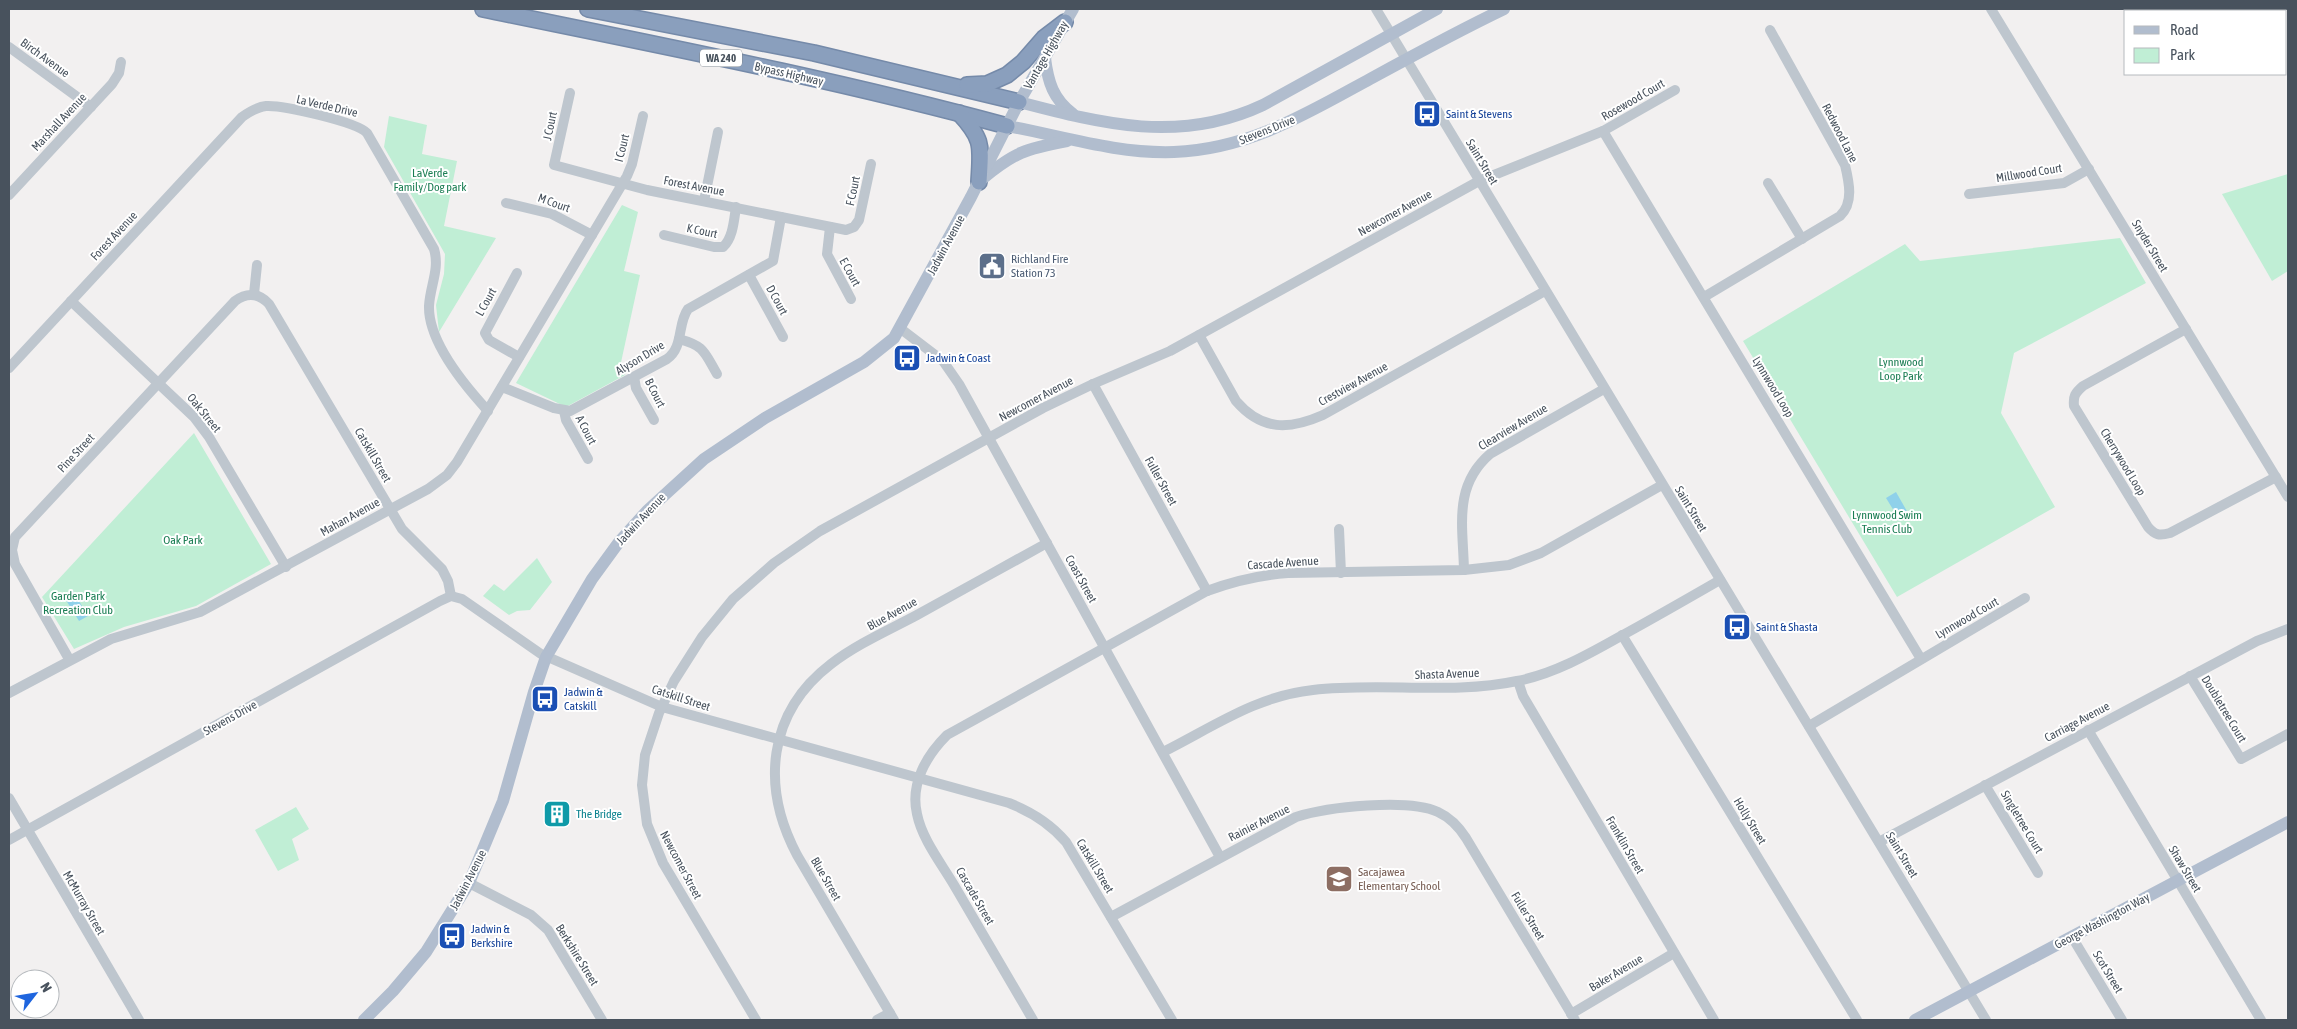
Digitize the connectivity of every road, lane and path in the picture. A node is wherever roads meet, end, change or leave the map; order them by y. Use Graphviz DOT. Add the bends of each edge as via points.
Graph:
graph roads {
  1 [pos="483,9"];
  2 [pos="588,9"];
  3 [pos="1376,9"];
  4 [pos="1437,9"];
  5 [pos="1504,9"];
  6 [pos="1991,9"];
  7 [pos="1069,15"];
  8 [pos="1770,30"];
  9 [pos="1392,34"];
  10 [pos="9,46"];
  11 [pos="1045,58"];
  12 [pos="1407,59"];
  13 [pos="121,62"];
  14 [pos="951,86"];
  15 [pos="1675,90"];
  16 [pos="570,93"];
  17 [pos="1019,102"];
  18 [pos="91,107"];
  19 [pos="959,113"];
  20 [pos="1075,115"];
  21 [pos="643,116"];
  22 [pos="238,121"];
  23 [pos="1006,126"];
  24 [pos="1603,131"];
  25 [pos="718,132"];
  26 [pos="1074,140"];
  27 [pos="871,164"];
  28 [pos="554,165"];
  29 [pos="2089,169"];
  30 [pos="1479,181"];
  31 [pos="979,182"];
  32 [pos="1768,183"];
  33 [pos="622,184"];
  34 [pos="1969,194"];
  35 [pos="9,195"];
  36 [pos="704,200"];
  37 [pos="506,203"];
  38 [pos="736,207"];
  39 [pos="781,217"];
  40 [pos="830,227"];
  41 [pos="664,234"];
  42 [pos="592,235"];
  43 [pos="1802,239"];
  44 [pos="256,266"];
  45 [pos="517,273"];
  46 [pos="749,275"];
  47 [pos="1545,291"];
  48 [pos="254,294"];
  49 [pos="1704,297"];
  50 [pos="851,299"];
  51 [pos="71,301"];
  52 [pos="901,329"];
  53 [pos="2186,329"];
  54 [pos="1199,335"];
  55 [pos="783,337"];
  56 [pos="678,339"];
  57 [pos="519,357"];
  58 [pos="9,368"];
  59 [pos="717,374"];
  60 [pos="634,377"];
  61 [pos="159,383"];
  62 [pos="1093,384"];
  63 [pos="502,387"];
  64 [pos="1604,388"];
  65 [pos="488,411"];
  66 [pos="564,411"];
  67 [pos="654,420"];
  68 [pos="989,438"];
  69 [pos="588,459"];
  70 [pos="2276,477"];
  71 [pos="1662,484"];
  72 [pos="2288,497"];
  73 [pos="390,510"];
  74 [pos="1339,529"];
  75 [pos="1047,543"];
  76 [pos="286,567"];
  77 [pos="1464,570"];
  78 [pos="1341,573"];
  79 [pos="1720,580"];
  80 [pos="1207,591"];
  81 [pos="451,596"];
  82 [pos="2025,598"];
  83 [pos="2288,629"];
  84 [pos="1622,635"];
  85 [pos="1105,648"];
  86 [pos="546,657"];
  87 [pos="1921,659"];
  88 [pos="69,660"];
  89 [pos="2190,676"];
  90 [pos="1518,681"];
  91 [pos="9,693"];
  92 [pos="662,707"];
  93 [pos="1809,726"];
  94 [pos="2088,730"];
  95 [pos="2288,734"];
  96 [pos="780,740"];
  97 [pos="1164,752"];
  98 [pos="920,779"];
  99 [pos="1986,785"];
  100 [pos="9,798"];
  101 [pos="2288,822"];
  102 [pos="1458,826"];
  103 [pos="27,830"];
  104 [pos="9,840"];
  105 [pos="1879,842"];
  106 [pos="1220,857"];
  107 [pos="2038,873"];
  108 [pos="2178,881"];
  109 [pos="469,884"];
  110 [pos="1111,917"];
  111 [pos="2072,937"];
  112 [pos="1674,953"];
  113 [pos="1969,992"];
  114 [pos="892,1017"];
  115 [pos="1573,1017"];
  116 [pos="139,1020"];
  117 [pos="364,1020"];
  118 [pos="602,1020"];
  119 [pos="756,1020"];
  120 [pos="877,1020"];
  121 [pos="1033,1020"];
  122 [pos="1172,1020"];
  123 [pos="1714,1020"];
  124 [pos="1857,1020"];
  125 [pos="1915,1020"];
  126 [pos="1986,1020"];
  127 [pos="2122,1020"];
  128 [pos="2261,1020"];
  1 -- 19 [label="highway, Bypass Highway / WA 240" via="730,60"];
  2 -- 14 [label="highway, Bypass Highway / WA 240" via="814,53"];
  3 -- 9 [label="street, Saint Street"];
  4 -- 9 [label="main road, Stevens Drive"];
  5 -- 12 [label="main road, Stevens Drive"];
  6 -- 29 [label="street, Snyder Street"];
  7 -- 11 [label="main road, Vantage Highway / WA 240"];
  7 -- 14 [label="highway, WA 240" via="1007,75 987,84"];
  8 -- 43 [label="street, Redwood Lane" via="1845,165 1849,186 1848,206 1844,212"];
  9 -- 12 [label="street, Saint Street"];
  9 -- 20 [label="main road, Stevens Drive" via="1263,105 1225,120 1197,126 1148,128"];
  10 -- 18 [label="street, Birch Avenue"];
  11 -- 17 [label="main road, Vantage Highway / WA 240"];
  11 -- 20 [label="main road" via="1047,80 1053,93"];
  12 -- 26 [label="main road, Stevens Drive" via="1281,127 1230,145 1191,151 1150,152"];
  12 -- 30 [label="street, Saint Street"];
  13 -- 18 [label="street, Marshall Avenue" via="112,84"];
  14 -- 17 [label="highway, Bypass Highway"];
  15 -- 24 [label="street, Rosewood Court"];
  16 -- 28 [label="street, J Court"];
  17 -- 20 [label="main road, Stevens Drive"];
  17 -- 23 [label="main road, Jadwin Avenue / WA 240"];
  18 -- 35 [label="street, Marshall Avenue"];
  19 -- 23 [label="highway, Bypass Highway / WA 240"];
  19 -- 31 [label="highway" via="979,140"];
  21 -- 33 [label="street, I Court" via="632,164"];
  22 -- 51 [label="street, Forest Avenue"];
  22 -- 65 [label="street, La Verde Drive" via="253,110 273,107 350,124 367,133 435,252 429,313 433,332 465,384"];
  23 -- 26 [label="main road, Stevens Drive"];
  23 -- 31 [label="main road, Jadwin Avenue"];
  24 -- 30 [label="street"];
  24 -- 49 [label="street, Lynnwood Loop"];
  25 -- 36 [label="street"];
  26 -- 31 [label="main road" via="1024,150 1004,161"];
  27 -- 40 [label="street, F Court" via="858,222 848,230"];
  28 -- 33 [label="street, Forest Avenue"];
  29 -- 34 [label="street, Millwood Court" via="2064,183"];
  29 -- 53 [label="street, Snyder Street"];
  30 -- 47 [label="street, Saint Street"];
  30 -- 54 [label="street, Newcomer Avenue"];
  31 -- 52 [label="main road, Jadwin Avenue"];
  32 -- 43 [label="street"];
  33 -- 36 [label="street, Forest Avenue"];
  33 -- 42 [label="street, Mahan Avenue"];
  36 -- 38 [label="street, Forest Avenue"];
  37 -- 42 [label="street, M Court" via="548,212"];
  38 -- 39 [label="street, Forest Avenue"];
  38 -- 41 [label="street, K Court" via="731,233 723,247"];
  39 -- 40 [label="street, Forest Avenue"];
  39 -- 46 [label="street, Alyson Drive" via="772,261"];
  40 -- 50 [label="street, E Court" via="827,254"];
  42 -- 57 [label="street, Mahan Avenue"];
  43 -- 49 [label="street, Redwood Lane"];
  44 -- 48 [label="street"];
  45 -- 57 [label="street, L Court" via="485,333 490,340"];
  46 -- 55 [label="street, D Court"];
  46 -- 56 [label="street, Alyson Drive" via="688,309"];
  47 -- 54 [label="street, Crestview Avenue" via="1323,415 1294,426 1268,423 1243,410"];
  47 -- 64 [label="street, Saint Street"];
  48 -- 61 [label="street, Pine Street" via="235,300"];
  48 -- 73 [label="street, Catskill Street" via="269,304"];
  49 -- 87 [label="street, Lynnwood Loop"];
  51 -- 58 [label="street, Forest Avenue"];
  51 -- 61 [label="street, Oak Street"];
  52 -- 68 [label="street, Coast Street" via="943,361"];
  52 -- 86 [label="main road, Jadwin Avenue" via="864,362 735,437 676,483 619,542 577,603"];
  53 -- 70 [label="street, Snyder Street"];
  53 -- 70 [label="street, Cherrywood Loop" via="2082,386 2073,398 2074,406 2128,495 2148,527 2154,534 2162,535"];
  54 -- 62 [label="street, Newcomer Avenue"];
  56 -- 59 [label="street" via="701,348"];
  56 -- 60 [label="street, Alyson Drive" via="672,356"];
  57 -- 63 [label="street, Mahan Avenue"];
  60 -- 66 [label="street, Alyson Drive" via="574,410"];
  60 -- 67 [label="street, B Court" via="636,388"];
  61 -- 76 [label="street, Oak Street" via="202,427"];
  61 -- 88 [label="street, Pine Street" via="19,532 13,543 15,564"];
  62 -- 68 [label="street, Newcomer Avenue"];
  62 -- 80 [label="street, Fuller Street"];
  63 -- 65 [label="street, Mahan Avenue"];
  63 -- 66 [label="street"];
  64 -- 71 [label="street, Saint Street"];
  64 -- 77 [label="street, Clearview Avenue" via="1478,464 1464,492 1462,507"];
  65 -- 73 [label="street, Mahan Avenue" via="447,475"];
  66 -- 69 [label="street, A Court"];
  68 -- 75 [label="street, Coast Street"];
  68 -- 92 [label="street, Newcomer Avenue" via="820,531 774,563 733,599 702,637"];
  70 -- 72 [label="street, Snyder Street"];
  71 -- 77 [label="street, Cascade Avenue" via="1541,554 1509,565"];
  71 -- 79 [label="street, Saint Street"];
  73 -- 76 [label="street, Mahan Avenue"];
  73 -- 81 [label="street, Catskill Street" via="406,535 439,566 448,581"];
  74 -- 78 [label="street"];
  75 -- 85 [label="street, Coast Street"];
  75 -- 96 [label="street, Blue Avenue" via="831,664 800,695"];
  76 -- 88 [label="street, Mahan Avenue" via="200,612 110,639"];
  77 -- 78 [label="street, Cascade Avenue"];
  78 -- 80 [label="street, Cascade Avenue" via="1259,575"];
  79 -- 84 [label="street, Shasta Avenue"];
  79 -- 93 [label="street, Saint Street"];
  80 -- 85 [label="street, Cascade Avenue"];
  81 -- 86 [label="street, Catskill Street" via="467,602"];
  81 -- 103 [label="street, Stevens Drive"];
  82 -- 87 [label="street, Lynnwood Court"];
  83 -- 89 [label="street, Carriage Avenue" via="2257,641"];
  84 -- 90 [label="street, Shasta Avenue" via="1556,668"];
  84 -- 124 [label="street, Holly Street"];
  85 -- 97 [label="street, Coast Street"];
  85 -- 98 [label="street, Cascade Avenue" via="947,736 927,758"];
  86 -- 92 [label="street, Catskill Street"];
  86 -- 109 [label="main road, Jadwin Avenue" via="504,800"];
  87 -- 93 [label="street"];
  88 -- 91 [label="street, Mahan Avenue"];
  89 -- 94 [label="street, Carriage Avenue"];
  89 -- 95 [label="street, Doubletree Court" via="2241,760"];
  90 -- 97 [label="street, Shasta Avenue" via="1312,690 1246,707"];
  90 -- 112 [label="street, Franklin Street" via="1523,696"];
  92 -- 96 [label="street, Catskill Street"];
  92 -- 119 [label="street, Newcomer Street" via="643,768 643,802 649,831 662,863"];
  93 -- 105 [label="street, Saint Street"];
  94 -- 99 [label="street, Carriage Avenue"];
  94 -- 108 [label="street, Shaw Street"];
  96 -- 98 [label="street, Catskill Street"];
  96 -- 114 [label="street, Blue Street" via="775,765 776,797 785,829"];
  97 -- 106 [label="street, Coast Street"];
  98 -- 110 [label="street, Catskill Street" via="1009,802 1044,820 1066,842"];
  98 -- 121 [label="street, Cascade Street" via="915,799 922,830"];
  99 -- 105 [label="street, Carriage Avenue"];
  99 -- 107 [label="street, Singletree Court"];
  100 -- 103 [label="street, McMurray Street"];
  101 -- 108 [label="main road, George Washington Way"];
  102 -- 106 [label="street, Rainier Avenue" via="1438,812 1414,806 1330,808 1296,817"];
  102 -- 115 [label="street, Fuller Street"];
  103 -- 104 [label="street, Stevens Drive"];
  103 -- 116 [label="street, McMurray Street"];
  105 -- 113 [label="street, Saint Street"];
  106 -- 110 [label="street, Rainier Avenue"];
  108 -- 111 [label="main road, George Washington Way"];
  108 -- 128 [label="street, Shaw Street"];
  109 -- 117 [label="main road, Jadwin Avenue" via="426,952"];
  109 -- 118 [label="street, Berkshire Street" via="531,915 548,930"];
  110 -- 122 [label="street, Catskill Street"];
  111 -- 113 [label="main road, George Washington Way"];
  111 -- 127 [label="street, Scot Street"];
  112 -- 115 [label="street, Baker Avenue"];
  112 -- 123 [label="street, Franklin Street"];
  113 -- 125 [label="main road, George Washington Way"];
  113 -- 126 [label="street, Saint Street"];
  114 -- 120 [label="street"];
}
